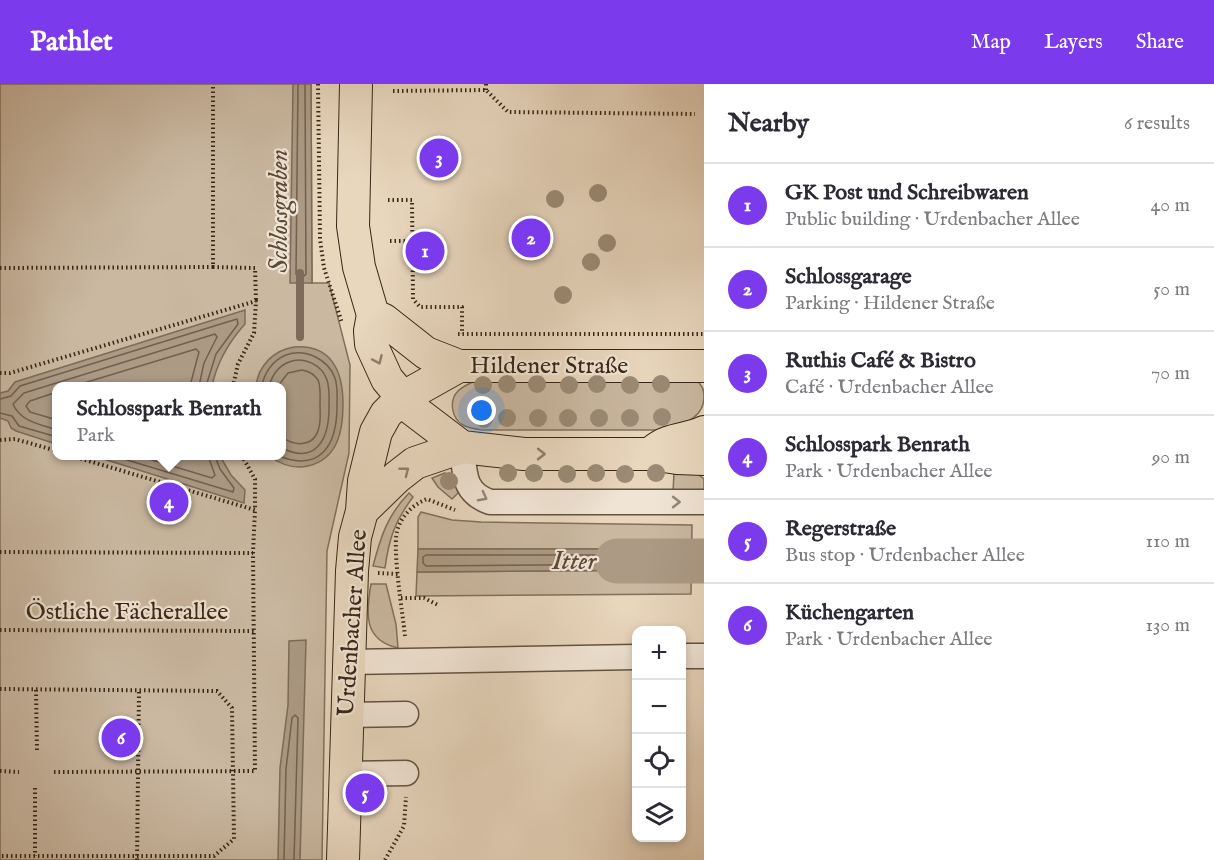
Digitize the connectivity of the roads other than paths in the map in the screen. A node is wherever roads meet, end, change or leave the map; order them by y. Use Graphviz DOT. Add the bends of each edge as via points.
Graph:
graph roads {
  1 [pos="356,84"];
  2 [pos="373,315"];
  3 [pos="459,366"];
  4 [pos="704,366"];
  5 [pos="402,398"];
  6 [pos="704,432"];
  7 [pos="462,447"];
  8 [pos="650,454"];
  9 [pos="704,459"];
  10 [pos="704,502"];
  11 [pos="362,511"];
  12 [pos="686,656"];
  13 [pos="704,656"];
  14 [pos="632,657"];
  15 [pos="349,662"];
  16 [pos="406,714"];
  17 [pos="347,715"];
  18 [pos="406,773"];
  19 [pos="345,774"];
  20 [pos="343,860"];
  1 -- 2 [label="main road" via="353,226 359,267"];
  2 -- 3 [label="main road, Hildener Straße" via="426,353"];
  2 -- 5 [label="main road, one-way" via="371,344 387,379"];
  3 -- 4 [label="main road, Hildener Straße"];
  3 -- 5 [label="main road, Urdenbacher Allee"];
  5 -- 7 [label="main road"];
  5 -- 11 [label="main road, Urdenbacher Allee" via="376,432 364,481"];
  6 -- 8 [label="main road" via="664,442"];
  7 -- 8 [label="main road, one-way" via="524,454"];
  7 -- 10 [label="street, one-way" via="466,483 480,498 490,501"];
  11 -- 7 [label="main road, one-way" via="415,463"];
  8 -- 9 [label="main road"];
  11 -- 15 [label="main road, Urdenbacher Allee" via="355,537"];
  12 -- 13 [label="street"];
  14 -- 15 [label="street"];
  15 -- 17 [label="main road, Urdenbacher Allee"];
  16 -- 17 [label="street"];
  17 -- 19 [label="main road, Urdenbacher Allee"];
  18 -- 19 [label="street"];
  19 -- 20 [label="main road, Urdenbacher Allee"];
}
